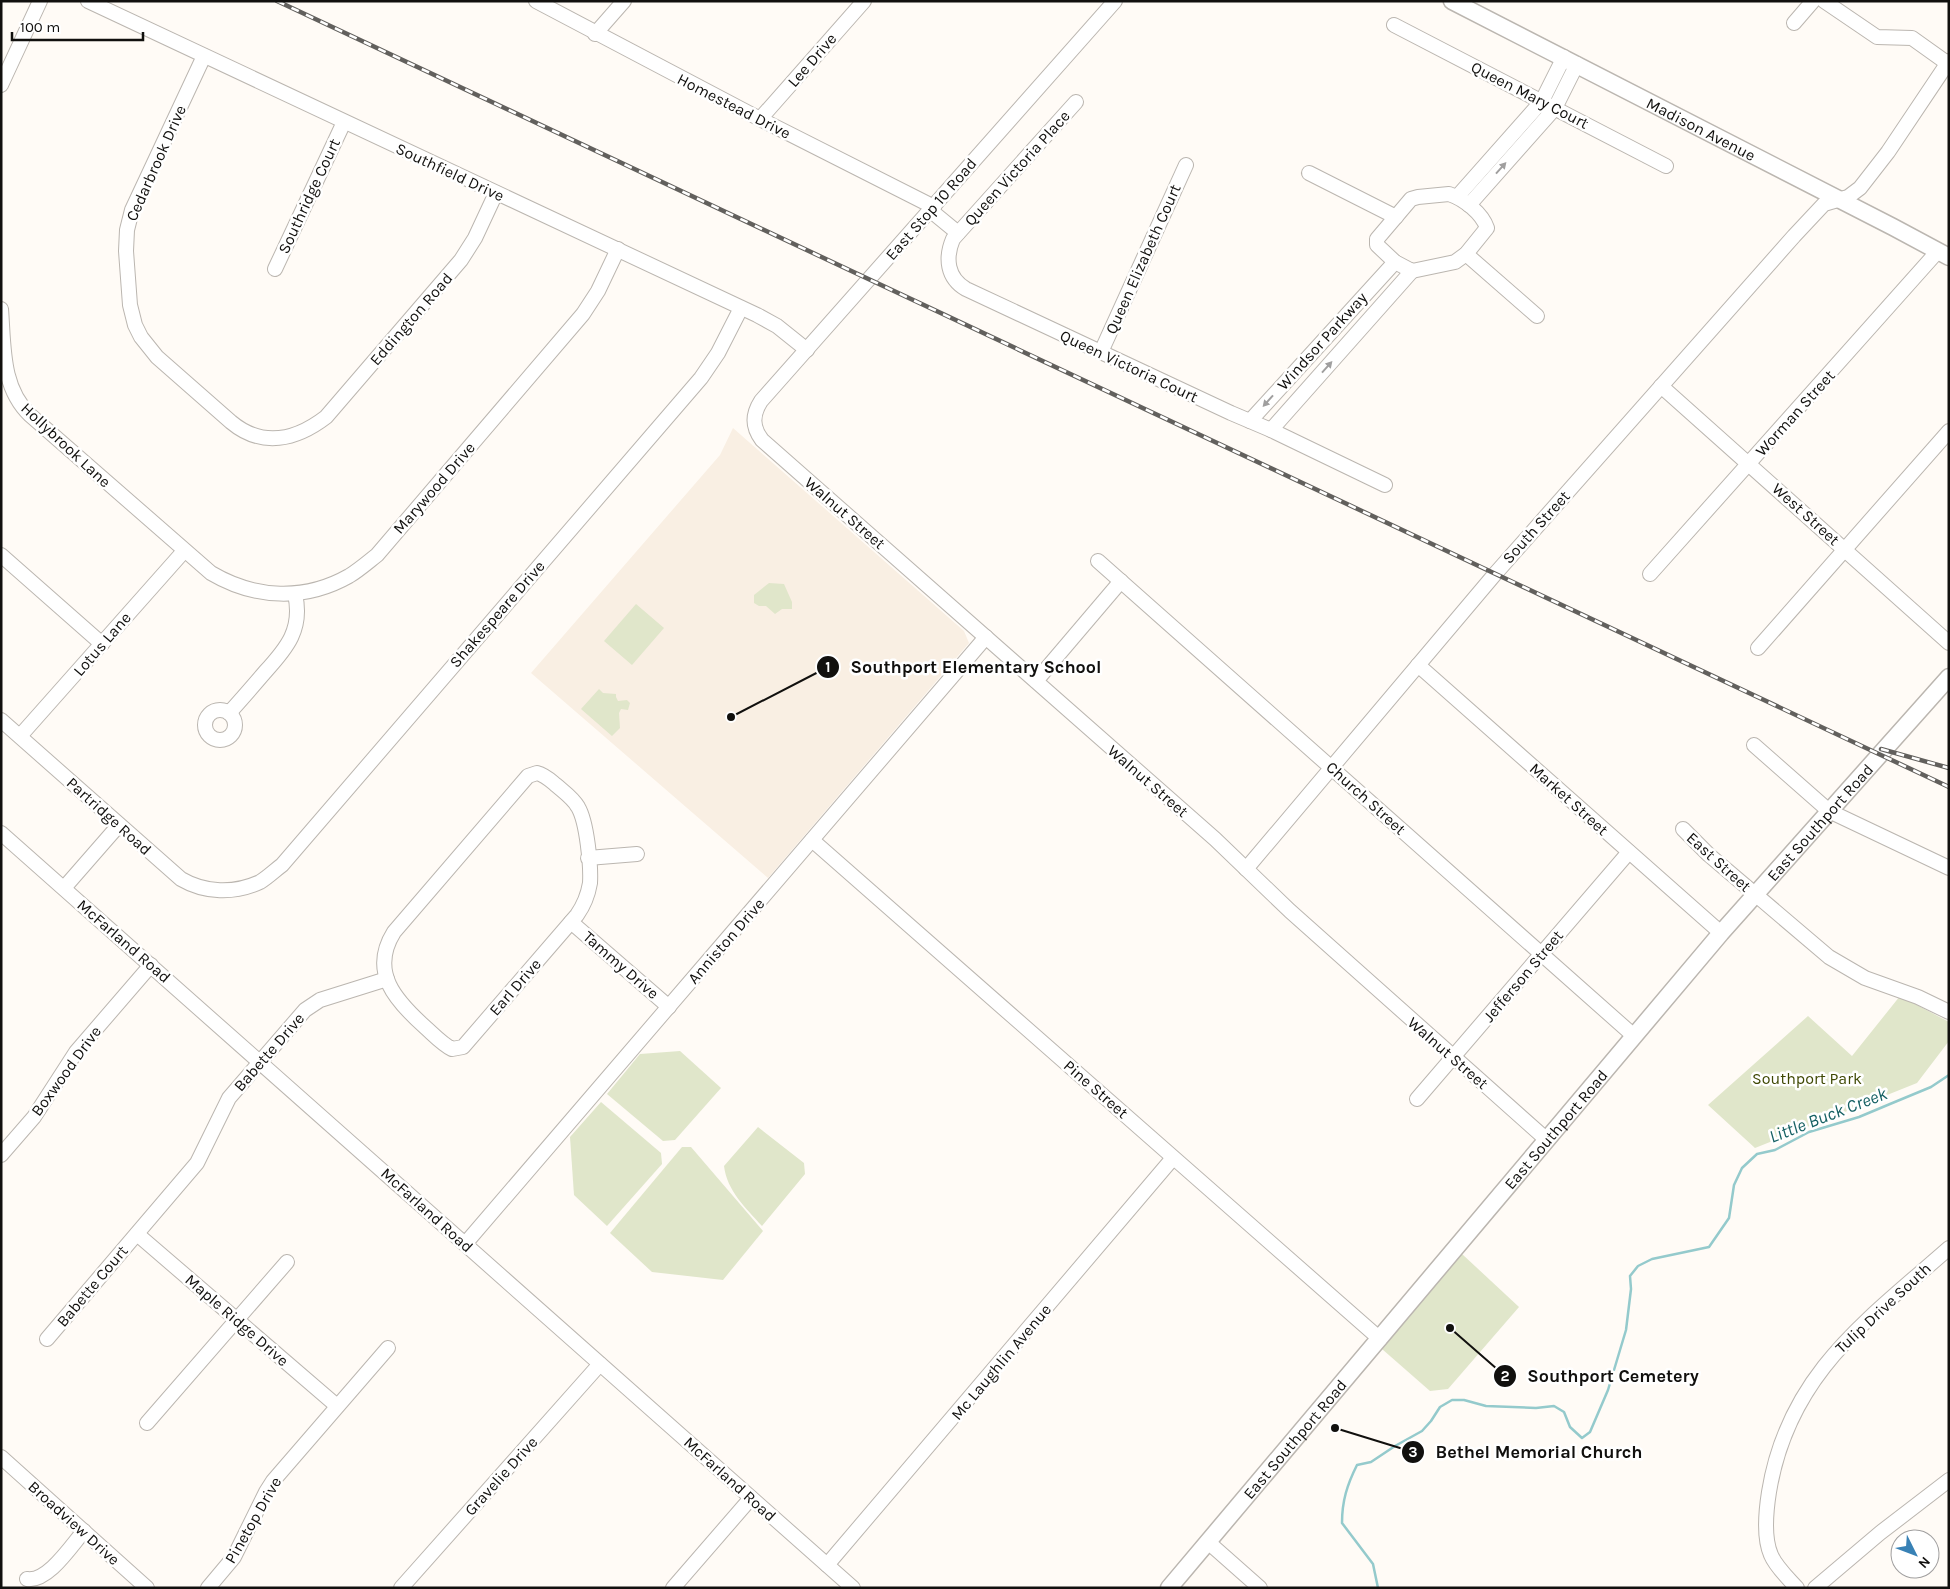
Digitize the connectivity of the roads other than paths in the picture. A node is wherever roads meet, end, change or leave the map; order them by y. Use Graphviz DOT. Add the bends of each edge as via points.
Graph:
graph roads {
  1 [pos="40,1"];
  2 [pos="88,1"];
  3 [pos="536,1"];
  4 [pos="624,1"];
  5 [pos="864,1"];
  6 [pos="1116,1"];
  7 [pos="1452,1"];
  8 [pos="1813,1"];
  9 [pos="1824,1"];
  10 [pos="1794,23"];
  11 [pos="1394,25"];
  12 [pos="595,34"];
  13 [pos="204,56"];
  14 [pos="1570,60"];
  15 [pos="1948,62"];
  16 [pos="1,85"];
  17 [pos="1076,102"];
  18 [pos="1542,102"];
  19 [pos="1555,108"];
  20 [pos="760,119"];
  21 [pos="344,122"];
  22 [pos="1186,165"];
  23 [pos="1666,166"];
  24 [pos="1308,173"];
  25 [pos="496,193"];
  26 [pos="1838,199"];
  27 [pos="1463,201"];
  28 [pos="932,208"];
  29 [pos="1396,217"];
  30 [pos="958,234"];
  31 [pos="618,249"];
  32 [pos="1466,254"];
  33 [pos="1944,254"];
  34 [pos="1395,262"];
  35 [pos="275,269"];
  36 [pos="1412,271"];
  37 [pos="741,308"];
  38 [pos="1,309"];
  39 [pos="1537,316"];
  40 [pos="807,350"];
  41 [pos="1101,352"];
  42 [pos="1662,386"];
  43 [pos="754,421"];
  44 [pos="1250,421"];
  45 [pos="1271,430"];
  46 [pos="306,431"];
  47 [pos="1946,440"];
  48 [pos="1749,464"];
  49 [pos="1385,485"];
  50 [pos="1845,549"];
  51 [pos="184,551"];
  52 [pos="1,555"];
  53 [pos="1098,561"];
  54 [pos="1650,574"];
  55 [pos="1121,581"];
  56 [pos="295,594"];
  57 [pos="986,638"];
  58 [pos="1949,643"];
  59 [pos="102,644"];
  60 [pos="1758,648"];
  61 [pos="1418,665"];
  62 [pos="1949,677"];
  63 [pos="1036,681"];
  64 [pos="229,713"];
  65 [pos="1,720"];
  66 [pos="20,736"];
  67 [pos="1754,745"];
  68 [pos="1332,768"];
  69 [pos="1829,811"];
  70 [pos="119,825"];
  71 [pos="1683,829"];
  72 [pos="1,833"];
  73 [pos="812,840"];
  74 [pos="1629,852"];
  75 [pos="638,854"];
  76 [pos="588,858"];
  77 [pos="1947,867"];
  78 [pos="1246,869"];
  79 [pos="64,888"];
  80 [pos="227,890"];
  81 [pos="1755,895"];
  82 [pos="571,922"];
  83 [pos="1721,933"];
  84 [pos="1541,954"];
  85 [pos="151,965"];
  86 [pos="387,979"];
  87 [pos="669,1007"];
  88 [pos="1949,1012"];
  89 [pos="1634,1036"];
  90 [pos="1454,1058"];
  91 [pos="260,1062"];
  92 [pos="1417,1099"];
  93 [pos="1547,1140"];
  94 [pos="1,1155"];
  95 [pos="1174,1158"];
  96 [pos="137,1234"];
  97 [pos="465,1244"];
  98 [pos="1949,1248"];
  99 [pos="288,1262"];
  100 [pos="237,1320"];
  101 [pos="47,1339"];
  102 [pos="1380,1339"];
  103 [pos="388,1348"];
  104 [pos="600,1364"];
  105 [pos="337,1406"];
  106 [pos="147,1423"];
  107 [pos="1,1457"];
  108 [pos="1949,1480"];
  109 [pos="751,1498"];
  110 [pos="84,1531"];
  111 [pos="1208,1542"];
  112 [pos="827,1565"];
  113 [pos="27,1579"];
  114 [pos="147,1588"];
  115 [pos="208,1588"];
  116 [pos="401,1588"];
  117 [pos="672,1588"];
  118 [pos="853,1588"];
  119 [pos="1169,1588"];
  120 [pos="1260,1588"];
  121 [pos="1797,1588"];
  122 [pos="1815,1588"];
  1 -- 16 [label="street"];
  2 -- 13 [label="street, Southfield Drive"];
  3 -- 12 [label="street, Homestead Drive"];
  4 -- 12 [label="street"];
  5 -- 20 [label="street, Lee Drive"];
  6 -- 28 [label="street, East Stop 10 Road"];
  7 -- 14 [label="main road, Madison Avenue"];
  8 -- 10 [label="street"];
  9 -- 15 [label="street" via="1877,37 1912,38"];
  11 -- 18 [label="street, Queen Mary Court"];
  12 -- 20 [label="street, Homestead Drive"];
  13 -- 21 [label="street, Southfield Drive"];
  13 -- 46 [label="street, Cedarbrook Drive" via="132,210 126,243 131,313 139,333 154,354 238,427 266,438 287,437"];
  14 -- 18 [label="street"];
  14 -- 19 [label="street"];
  14 -- 26 [label="main road, Madison Avenue"];
  15 -- 26 [label="street, South Street" via="1860,188"];
  17 -- 30 [label="street, Queen Victoria Place"];
  18 -- 19 [label="street, Queen Mary Court"];
  18 -- 27 [label="street"];
  19 -- 23 [label="street, Queen Mary Court"];
  27 -- 19 [label="street, one-way"];
  20 -- 28 [label="street, Homestead Drive"];
  21 -- 25 [label="street, Southfield Drive"];
  21 -- 35 [label="street, Southridge Court"];
  22 -- 41 [label="street, Queen Elizabeth Court"];
  24 -- 29 [label="street"];
  25 -- 31 [label="street, Southfield Drive"];
  25 -- 46 [label="street, Eddington Road" via="475,238 456,267 326,417"];
  26 -- 33 [label="main road, Madison Avenue"];
  26 -- 42 [label="street, South Street" via="1821,207"];
  27 -- 29 [label="street" via="1450,194 1414,198"];
  27 -- 32 [label="street" via="1486,223 1487,228"];
  28 -- 30 [label="street"];
  28 -- 40 [label="street, East Stop 10 Road"];
  29 -- 34 [label="street" via="1376,243"];
  30 -- 41 [label="street, Queen Victoria Court" via="950,245 948,256 950,270 959,284"];
  31 -- 37 [label="street, Southfield Drive"];
  31 -- 56 [label="street, Marywood Drive" via="583,314 377,555 338,582"];
  32 -- 36 [label="street" via="1455,262"];
  32 -- 39 [label="street"];
  33 -- 48 [label="street, Worman Street"];
  34 -- 36 [label="street"];
  34 -- 44 [label="street, Windsor Parkway, one-way"];
  45 -- 36 [label="street, Windsor Parkway, one-way"];
  37 -- 40 [label="street, Southfield Drive" via="777,326"];
  37 -- 80 [label="street, Shakespeare Drive" via="701,378 282,865 259,882"];
  38 -- 51 [label="street, Hollybrook Lane" via="7,376 19,403"];
  40 -- 43 [label="street, East Stop 10 Road" via="761,401"];
  41 -- 44 [label="street, Queen Victoria Court"];
  42 -- 48 [label="street, West Street"];
  42 -- 61 [label="street, South Street"];
  43 -- 57 [label="street, Walnut Street" via="762,440"];
  44 -- 45 [label="street, Queen Victoria Court"];
  45 -- 49 [label="street, Queen Victoria Court"];
  47 -- 50 [label="street"];
  48 -- 50 [label="street, West Street"];
  48 -- 54 [label="street, Worman Street"];
  50 -- 58 [label="street, West Street"];
  50 -- 60 [label="street"];
  51 -- 56 [label="street, Marywood Drive" via="211,573 232,584 263,593"];
  51 -- 59 [label="street, Lotus Lane"];
  52 -- 59 [label="street"];
  53 -- 55 [label="street, Church Street"];
  55 -- 63 [label="street"];
  55 -- 68 [label="street, Church Street"];
  56 -- 64 [label="street" via="298,610 294,634 287,648"];
  57 -- 63 [label="street, Walnut Street"];
  57 -- 73 [label="street, Anniston Drive"];
  59 -- 66 [label="street, Lotus Lane"];
  61 -- 68 [label="street, South Street"];
  61 -- 74 [label="street, Market Street"];
  62 -- 69 [label="main road, East Southport Road"];
  63 -- 78 [label="street, Walnut Street"];
  65 -- 66 [label="street, Partridge Road"];
  66 -- 70 [label="street, Partridge Road"];
  67 -- 69 [label="street"];
  68 -- 78 [label="street, South Street"];
  68 -- 84 [label="street, Church Street"];
  69 -- 77 [label="street"];
  69 -- 81 [label="main road, East Southport Road"];
  70 -- 79 [label="street"];
  70 -- 80 [label="street, Partridge Road" via="181,879 207,889"];
  71 -- 81 [label="street, East Street"];
  72 -- 79 [label="street, McFarland Road"];
  73 -- 87 [label="street, Anniston Drive"];
  73 -- 95 [label="street, Pine Street"];
  74 -- 83 [label="street, Market Street"];
  74 -- 84 [label="street, Jefferson Street"];
  75 -- 76 [label="street"];
  76 -- 82 [label="street, Tammy Drive" via="588,892 580,912"];
  76 -- 86 [label="street, Tammy Drive" via="584,821 577,806 546,777 535,773 528,776 394,932 385,952"];
  78 -- 90 [label="street, Walnut Street"];
  79 -- 85 [label="street, McFarland Road"];
  81 -- 83 [label="main road, East Southport Road"];
  81 -- 88 [label="street, East Street" via="1822,952 1846,968"];
  82 -- 86 [label="street, Earl Drive" via="457,1050 448,1047 405,1009 393,994"];
  82 -- 87 [label="street, Tammy Drive"];
  83 -- 89 [label="main road, East Southport Road"];
  84 -- 89 [label="street, Church Street"];
  84 -- 90 [label="street, Jefferson Street"];
  85 -- 91 [label="street, McFarland Road"];
  85 -- 94 [label="street, Boxwood Drive" via="81,1046 34,1117"];
  86 -- 91 [label="street, Babette Drive" via="320,1000 308,1007"];
  87 -- 97 [label="street, Anniston Drive"];
  89 -- 93 [label="main road, East Southport Road"];
  90 -- 92 [label="street, Jefferson Street"];
  90 -- 93 [label="street, Walnut Street"];
  91 -- 96 [label="street, Babette Drive" via="229,1098 197,1163"];
  91 -- 97 [label="street, McFarland Road"];
  93 -- 102 [label="main road, East Southport Road"];
  95 -- 102 [label="street, Pine Street"];
  95 -- 112 [label="street, Mc Laughlin Avenue"];
  96 -- 100 [label="street, Maple Ridge Drive"];
  96 -- 101 [label="street, Babette Court"];
  97 -- 104 [label="street, McFarland Road"];
  98 -- 121 [label="street, Tulip Drive South" via="1852,1333 1820,1370 1793,1415 1771,1480 1767,1538 1774,1560"];
  99 -- 100 [label="street"];
  100 -- 105 [label="street, Maple Ridge Drive"];
  100 -- 106 [label="street"];
  102 -- 111 [label="main road, East Southport Road"];
  103 -- 105 [label="street, Pinetop Drive"];
  104 -- 109 [label="street, McFarland Road"];
  104 -- 116 [label="street, Gravelie Drive"];
  105 -- 115 [label="street, Pinetop Drive" via="273,1481 234,1557"];
  107 -- 110 [label="street, Broadview Drive"];
  108 -- 122 [label="street"];
  109 -- 112 [label="street, McFarland Road"];
  109 -- 117 [label="street"];
  110 -- 113 [label="street" via="45,1575"];
  110 -- 114 [label="street, Broadview Drive"];
  111 -- 119 [label="main road, East Southport Road"];
  111 -- 120 [label="street"];
  112 -- 118 [label="street, McFarland Road"];
}
